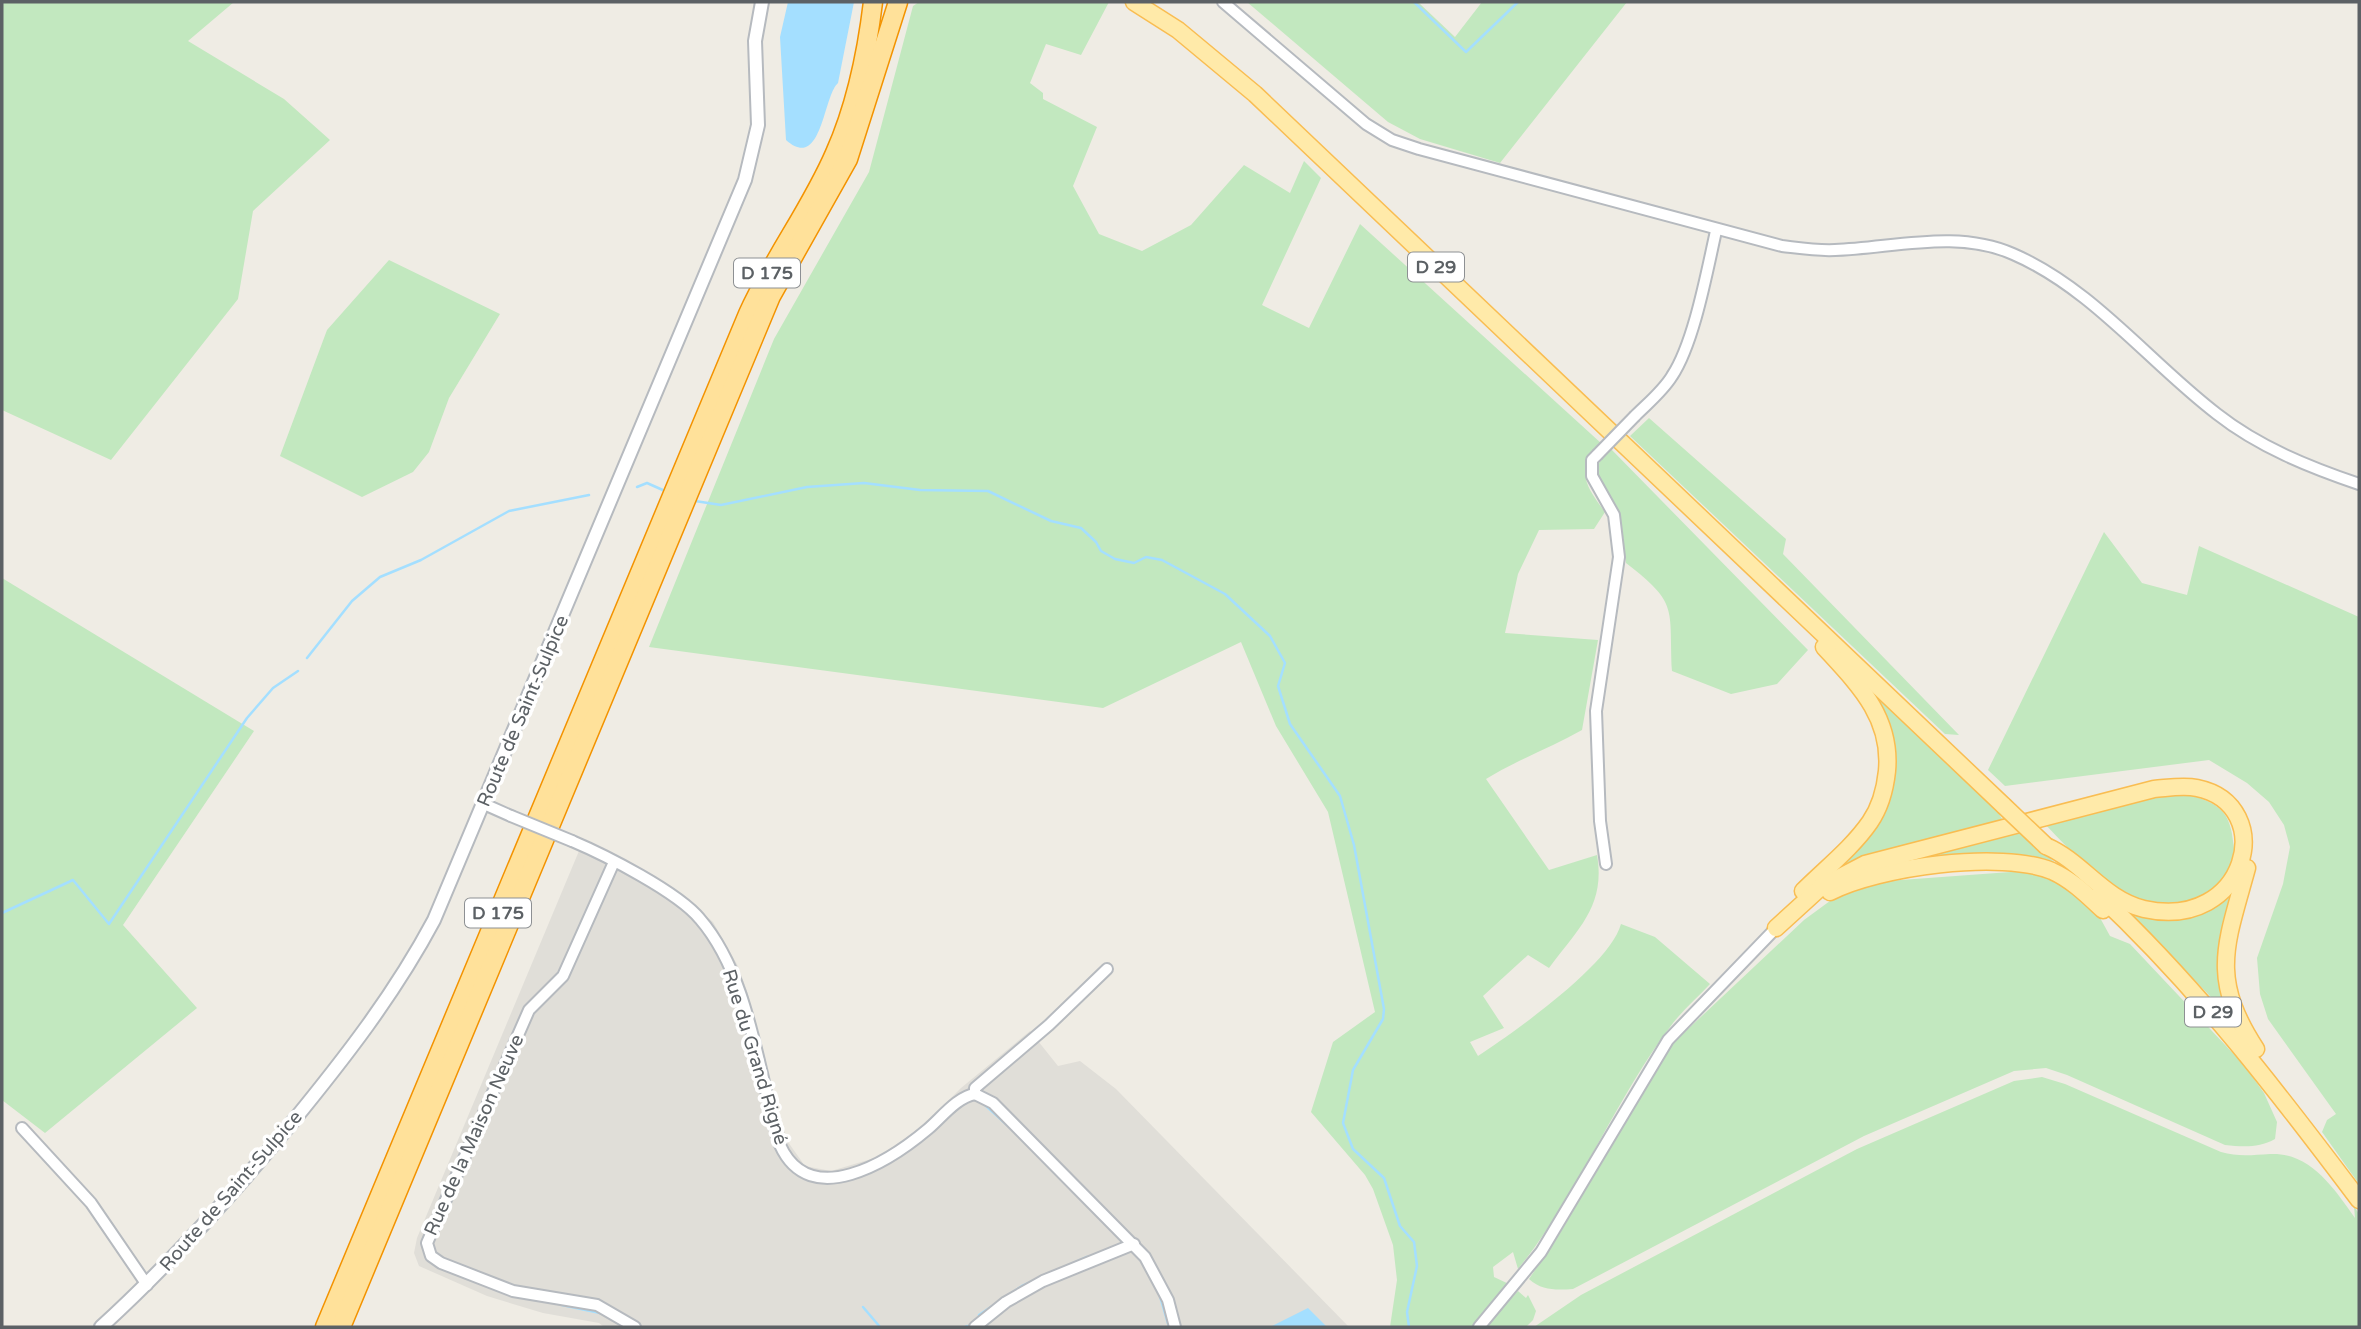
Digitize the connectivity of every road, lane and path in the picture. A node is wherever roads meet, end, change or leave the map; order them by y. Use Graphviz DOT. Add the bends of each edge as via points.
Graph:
graph roads {
  1 [pos="762,2"];
  2 [pos="873,2"];
  3 [pos="898,2"];
  4 [pos="1134,2"];
  5 [pos="1223,2"];
  6 [pos="1716,231"];
  7 [pos="2359,484"];
  8 [pos="680,495"];
  9 [pos="1752,568"];
  10 [pos="2154,789"];
  11 [pos="484,804"];
  12 [pos="2046,846"];
  13 [pos="614,862"];
  14 [pos="1606,864"];
  15 [pos="1776,928"];
  16 [pos="2146,939"];
  17 [pos="1107,969"];
  18 [pos="2276,1088"];
  19 [pos="975,1094"];
  20 [pos="22,1128"];
  21 [pos="2359,1200"];
  22 [pos="1134,1244"];
  23 [pos="147,1285"];
  24 [pos="101,1327"];
  25 [pos="325,1327"];
  26 [pos="341,1327"];
  27 [pos="635,1327"];
  28 [pos="975,1327"];
  29 [pos="1175,1327"];
  30 [pos="1479,1327"];
  1 -- 11 [label="street, Route de Saint-Sulpice" via="755,41 758,125 745,180"];
  2 -- 8 [label="highway, D 175" via="857,89 835,155 759,289"];
  3 -- 8 [label="highway, D 175" via="848,159 771,296"];
  4 -- 9 [label="main road, D 29" via="1178,30 1255,94"];
  5 -- 6 [label="street" via="1366,124 1392,140"];
  6 -- 7 [label="street" via="1809,249 1947,241 2013,254 2083,298 2219,416 2290,458"];
  6 -- 14 [label="street, bridge" via="1676,370 1592,460 1592,476 1614,515 1619,557 1596,711"];
  8 -- 25 [label="highway, D 175"];
  8 -- 26 [label="highway, D 175"];
  9 -- 12 [label="main road, D 29, bridge"];
  9 -- 15 [label="main road" via="1766,589 1868,697 1882,725 1887,751 1884,792 1870,822 1799,895"];
  10 -- 12 [label="main road" via="2187,786 2204,790 2225,803 2237,821 2243,846 2240,868 2230,885 2209,902 2165,911 2132,905 2111,895 2066,855"];
  10 -- 15 [label="main road" via="1865,864 1821,887"];
  10 -- 18 [label="main road" via="2180,779 2207,783 2233,801 2244,818 2250,857 2227,943 2226,985 2234,1012"];
  11 -- 13 [label="street, Rue du Grand Rigné, bridge"];
  11 -- 23 [label="street, Route de Saint-Sulpice" via="434,920 379,1013 259,1162"];
  12 -- 16 [label="main road, D 29"];
  13 -- 19 [label="street, Rue du Grand Rigné" via="685,905 720,948 736,982 780,1145 799,1172 826,1179 848,1177 916,1138"];
  13 -- 27 [label="street, Rue de la Maison Neuve" via="563,976 529,1010 427,1243 431,1256 441,1264 513,1291 597,1305"];
  15 -- 16 [label="main road" via="1831,892 1866,877 1898,870 2017,862 2064,877 2116,921"];
  15 -- 30 [label="street" via="1668,1040 1548,1242"];
  16 -- 18 [label="main road, D 29"];
  17 -- 19 [label="street, Rue du Grand Rigné" via="1067,1010 975,1088"];
  18 -- 21 [label="main road, D 29"];
  19 -- 22 [label="street" via="993,1103"];
  20 -- 23 [label="street" via="91,1203"];
  22 -- 28 [label="street" via="1043,1281"];
  22 -- 29 [label="street" via="1157,1276"];
  23 -- 24 [label="street, Route de Saint-Sulpice"];
}
